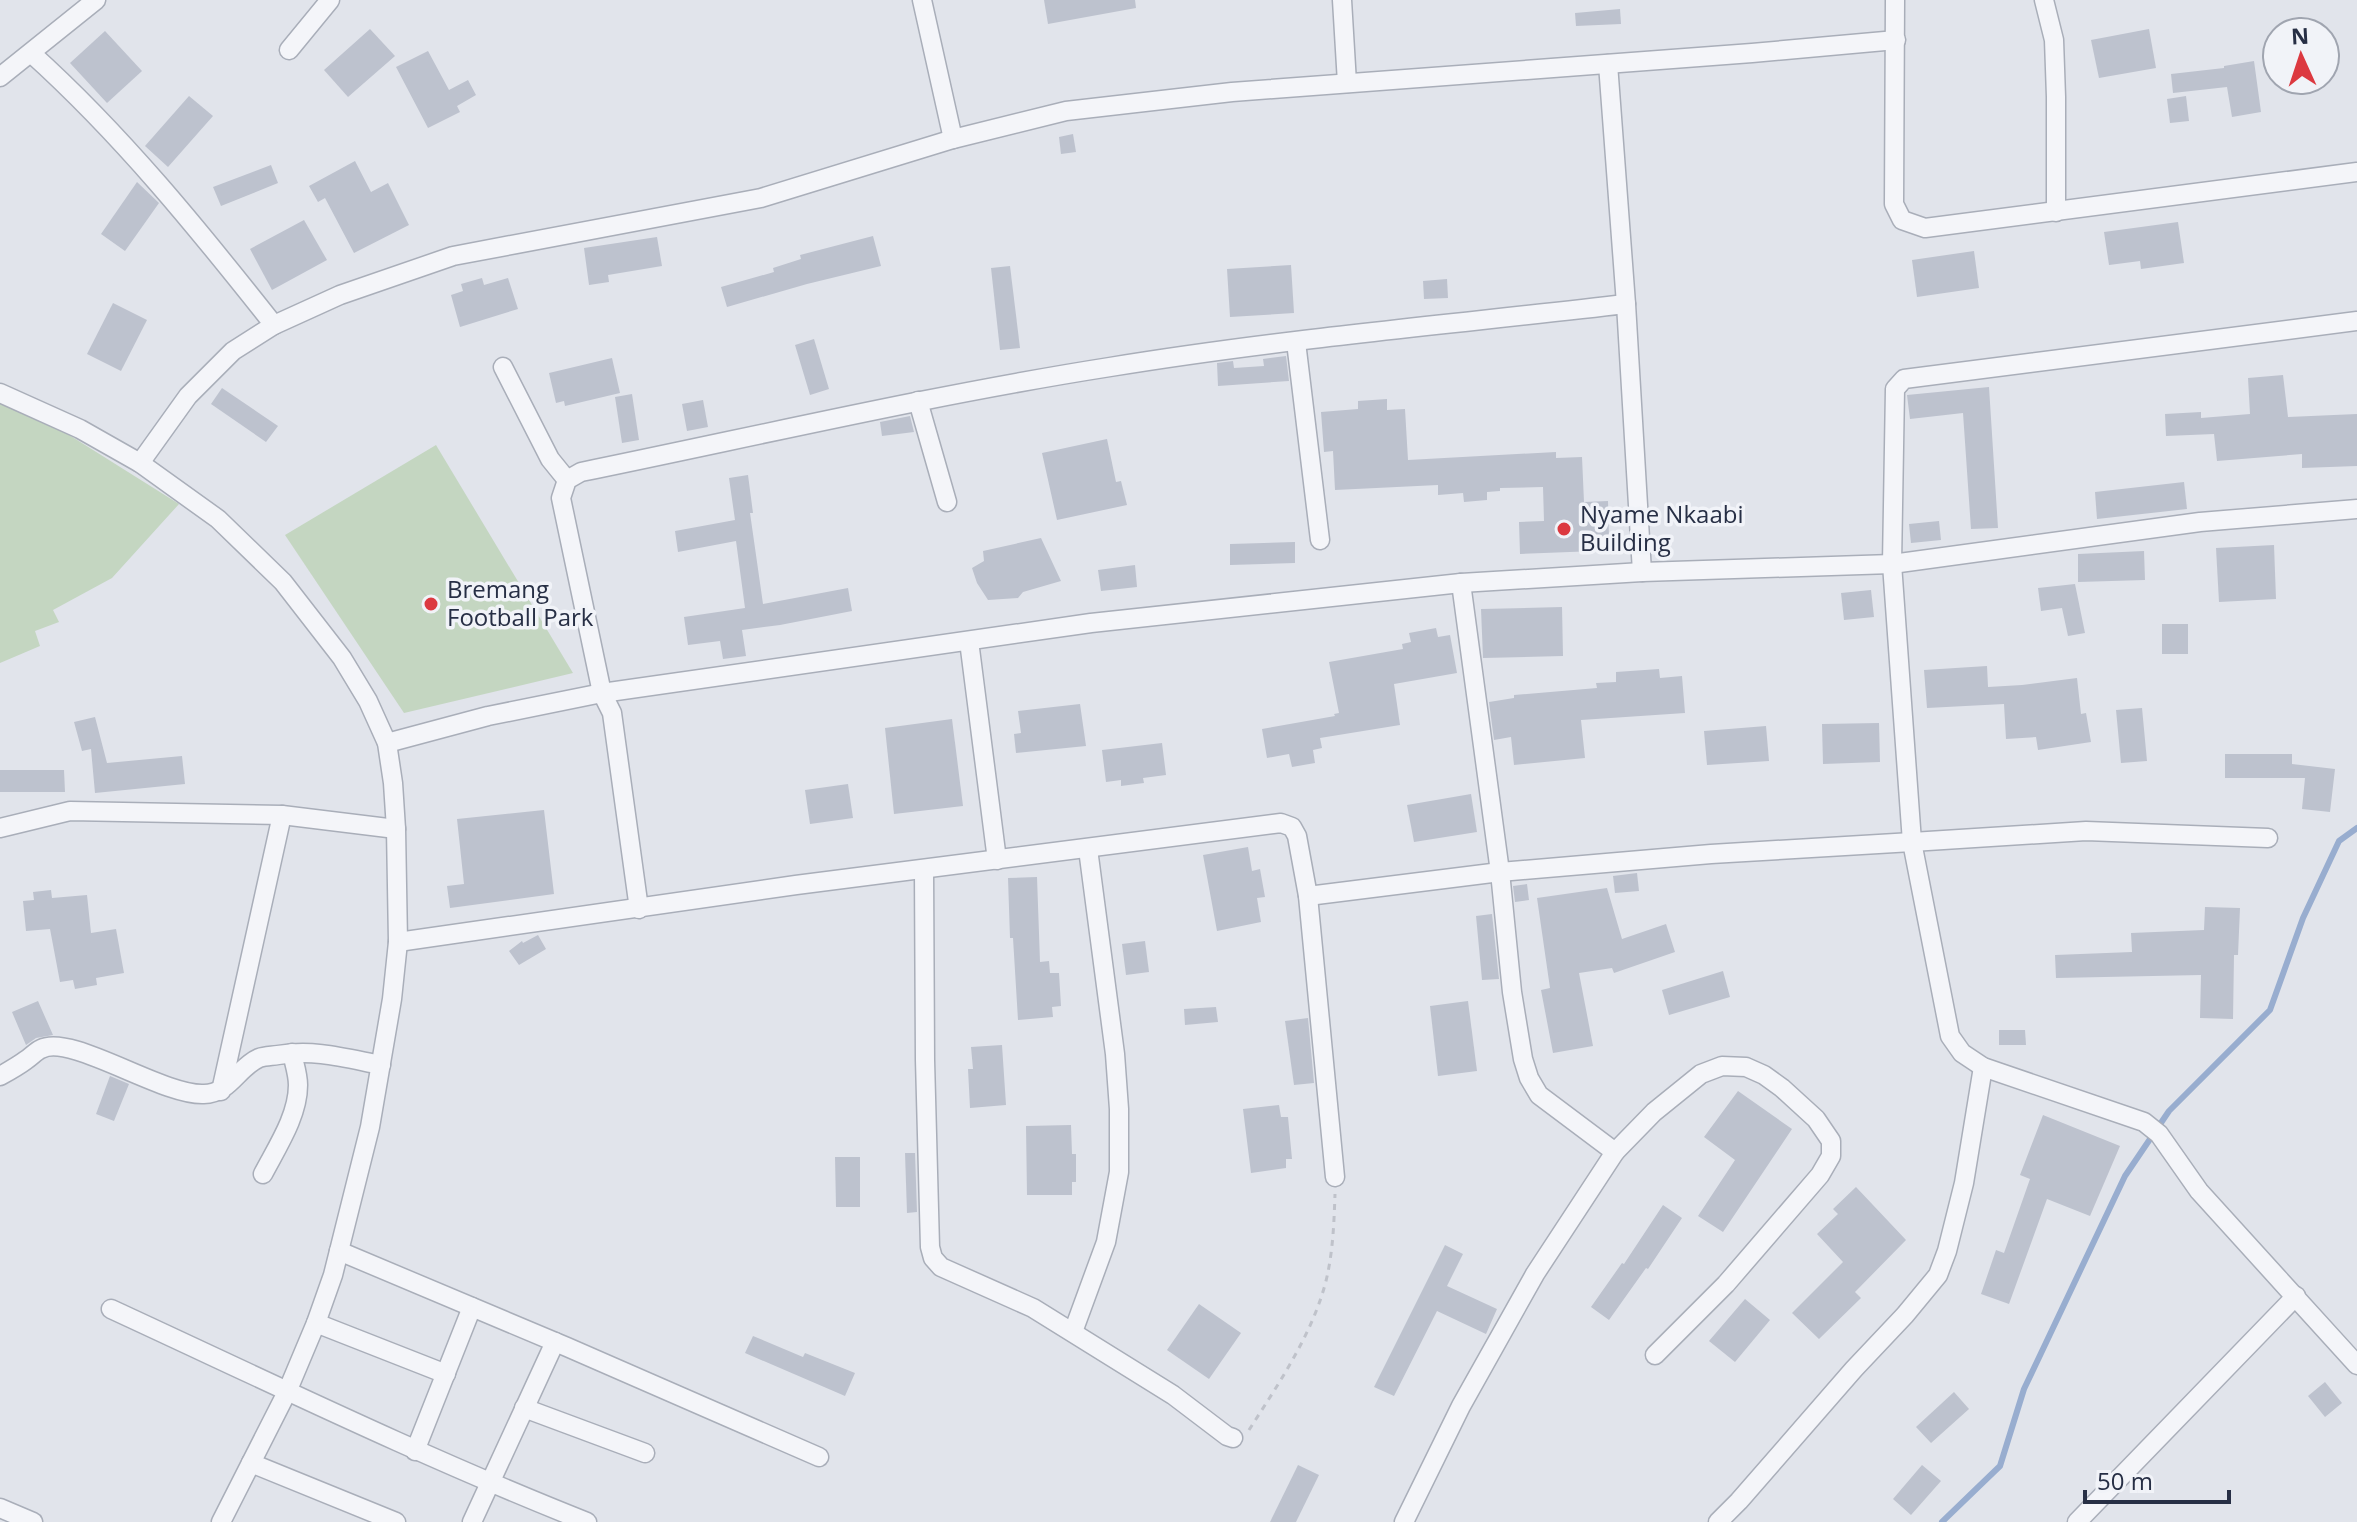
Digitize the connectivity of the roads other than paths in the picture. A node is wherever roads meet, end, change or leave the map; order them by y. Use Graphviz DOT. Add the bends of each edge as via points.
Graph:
graph roads {
  1 [pos="96,0"];
  2 [pos="330,0"];
  3 [pos="922,0"];
  4 [pos="1342,0"];
  5 [pos="1895,0"];
  6 [pos="2044,0"];
  7 [pos="1896,40"];
  8 [pos="289,50"];
  9 [pos="31,53"];
  10 [pos="1608,64"];
  11 [pos="0,77"];
  12 [pos="1347,83"];
  13 [pos="953,139"];
  14 [pos="2357,172"];
  15 [pos="2056,212"];
  16 [pos="1626,304"];
  17 [pos="2357,321"];
  18 [pos="274,325"];
  19 [pos="1296,342"];
  20 [pos="503,367"];
  21 [pos="0,393"];
  22 [pos="918,401"];
  23 [pos="140,463"];
  24 [pos="567,480"];
  25 [pos="947,502"];
  26 [pos="2357,509"];
  27 [pos="1320,540"];
  28 [pos="1892,564"];
  29 [pos="1642,572"];
  30 [pos="1461,583"];
  31 [pos="969,641"];
  32 [pos="602,693"];
  33 [pos="387,743"];
  34 [pos="282,815"];
  35 [pos="0,828"];
  36 [pos="396,829"];
  37 [pos="2268,838"];
  38 [pos="1912,842"];
  39 [pos="1088,849"];
  40 [pos="997,860"];
  41 [pos="924,870"];
  42 [pos="1500,872"];
  43 [pos="1308,896"];
  44 [pos="639,909"];
  45 [pos="398,942"];
  46 [pos="292,1053"];
  47 [pos="381,1065"];
  48 [pos="1983,1067"];
  49 [pos="0,1076"];
  50 [pos="221,1091"];
  51 [pos="1615,1152"];
  52 [pos="263,1174"];
  53 [pos="1335,1177"];
  54 [pos="339,1251"];
  55 [pos="2296,1296"];
  56 [pos="472,1307"];
  57 [pos="111,1309"];
  58 [pos="316,1323"];
  59 [pos="1073,1332"];
  60 [pos="555,1342"];
  61 [pos="1655,1355"];
  62 [pos="2357,1365"];
  63 [pos="446,1374"];
  64 [pos="287,1392"];
  65 [pos="524,1408"];
  66 [pos="1233,1438"];
  67 [pos="415,1451"];
  68 [pos="645,1453"];
  69 [pos="819,1457"];
  70 [pos="251,1463"];
  71 [pos="489,1483"];
  72 [pos="0,1508"];
  73 [pos="33,1522"];
  74 [pos="221,1522"];
  75 [pos="396,1522"];
  76 [pos="472,1522"];
  77 [pos="587,1522"];
  78 [pos="1404,1522"];
  79 [pos="1718,1522"];
  80 [pos="2077,1522"];
  1 -- 9 [label="street"];
  2 -- 8 [label="street"];
  3 -- 13 [label="street"];
  4 -- 12 [label="street"];
  5 -- 7 [label="street"];
  6 -- 15 [label="street" via="2054,40"];
  7 -- 10 [label="street"];
  7 -- 15 [label="street" via="1894,204 1902,220 1925,228"];
  9 -- 11 [label="street"];
  9 -- 18 [label="street" via="175,200"];
  10 -- 12 [label="street"];
  10 -- 16 [label="street"];
  12 -- 13 [label="street" via="1066,111"];
  13 -- 18 [label="street" via="761,198 453,256 340,295"];
  14 -- 15 [label="street"];
  16 -- 19 [label="street"];
  16 -- 29 [label="street"];
  17 -- 28 [label="street" via="1904,379 1895,389"];
  18 -- 23 [label="street" via="233,351 188,396"];
  19 -- 22 [label="street"];
  19 -- 27 [label="street"];
  20 -- 24 [label="street" via="550,459"];
  21 -- 23 [label="street"];
  22 -- 24 [label="street" via="581,472"];
  22 -- 25 [label="street"];
  23 -- 33 [label="street" via="218,519 283,582 342,658"];
  24 -- 32 [label="street" via="561,498"];
  26 -- 28 [label="street" via="2200,522"];
  28 -- 29 [label="street"];
  28 -- 38 [label="street"];
  29 -- 30 [label="street"];
  30 -- 31 [label="street"];
  30 -- 42 [label="street"];
  31 -- 32 [label="street"];
  31 -- 40 [label="street"];
  32 -- 33 [label="street"];
  32 -- 44 [label="street" via="612,713"];
  33 -- 36 [label="street"];
  34 -- 35 [label="street" via="70,811"];
  34 -- 36 [label="street"];
  34 -- 50 [label="street"];
  36 -- 45 [label="street"];
  37 -- 38 [label="street" via="2086,831"];
  38 -- 42 [label="street"];
  38 -- 48 [label="street" via="1950,1036 1962,1053"];
  39 -- 40 [label="street"];
  39 -- 43 [label="street" via="1281,823 1297,836"];
  39 -- 59 [label="street" via="1115,1054 1119,1172 1106,1242"];
  40 -- 41 [label="street"];
  41 -- 44 [label="street"];
  41 -- 59 [label="street" via="933,1258 941,1267"];
  42 -- 43 [label="street"];
  42 -- 51 [label="street" via="1512,992 1529,1078 1539,1095"];
  43 -- 53 [label="street"];
  44 -- 45 [label="street"];
  45 -- 47 [label="street"];
  46 -- 47 [label="street"];
  46 -- 50 [label="street" via="260,1058"];
  46 -- 52 [label="street" via="298,1084 295,1103"];
  47 -- 54 [label="street"];
  48 -- 55 [label="street" via="2144,1122"];
  48 -- 79 [label="street" via="1964,1183 1938,1275"];
  49 -- 50 [label="street" via="54,1045 193,1095"];
  51 -- 61 [label="street" via="1701,1074 1722,1066 1746,1067 1764,1075 1816,1119 1831,1141 1831,1156 1820,1175 1726,1284"];
  51 -- 78 [label="street" via="1528,1287"];
  54 -- 56 [label="street"];
  54 -- 58 [label="street"];
  55 -- 62 [label="street"];
  55 -- 80 [label="street"];
  56 -- 60 [label="street"];
  56 -- 63 [label="street"];
  57 -- 64 [label="street"];
  58 -- 63 [label="street"];
  58 -- 64 [label="street"];
  59 -- 66 [label="street"];
  60 -- 65 [label="street"];
  60 -- 69 [label="street"];
  63 -- 67 [label="street"];
  64 -- 67 [label="street"];
  64 -- 70 [label="street"];
  65 -- 68 [label="street"];
  65 -- 71 [label="street"];
  67 -- 71 [label="street"];
  70 -- 74 [label="street"];
  70 -- 75 [label="street"];
  71 -- 76 [label="street"];
  71 -- 77 [label="street"];
  72 -- 73 [label="street"];
}
